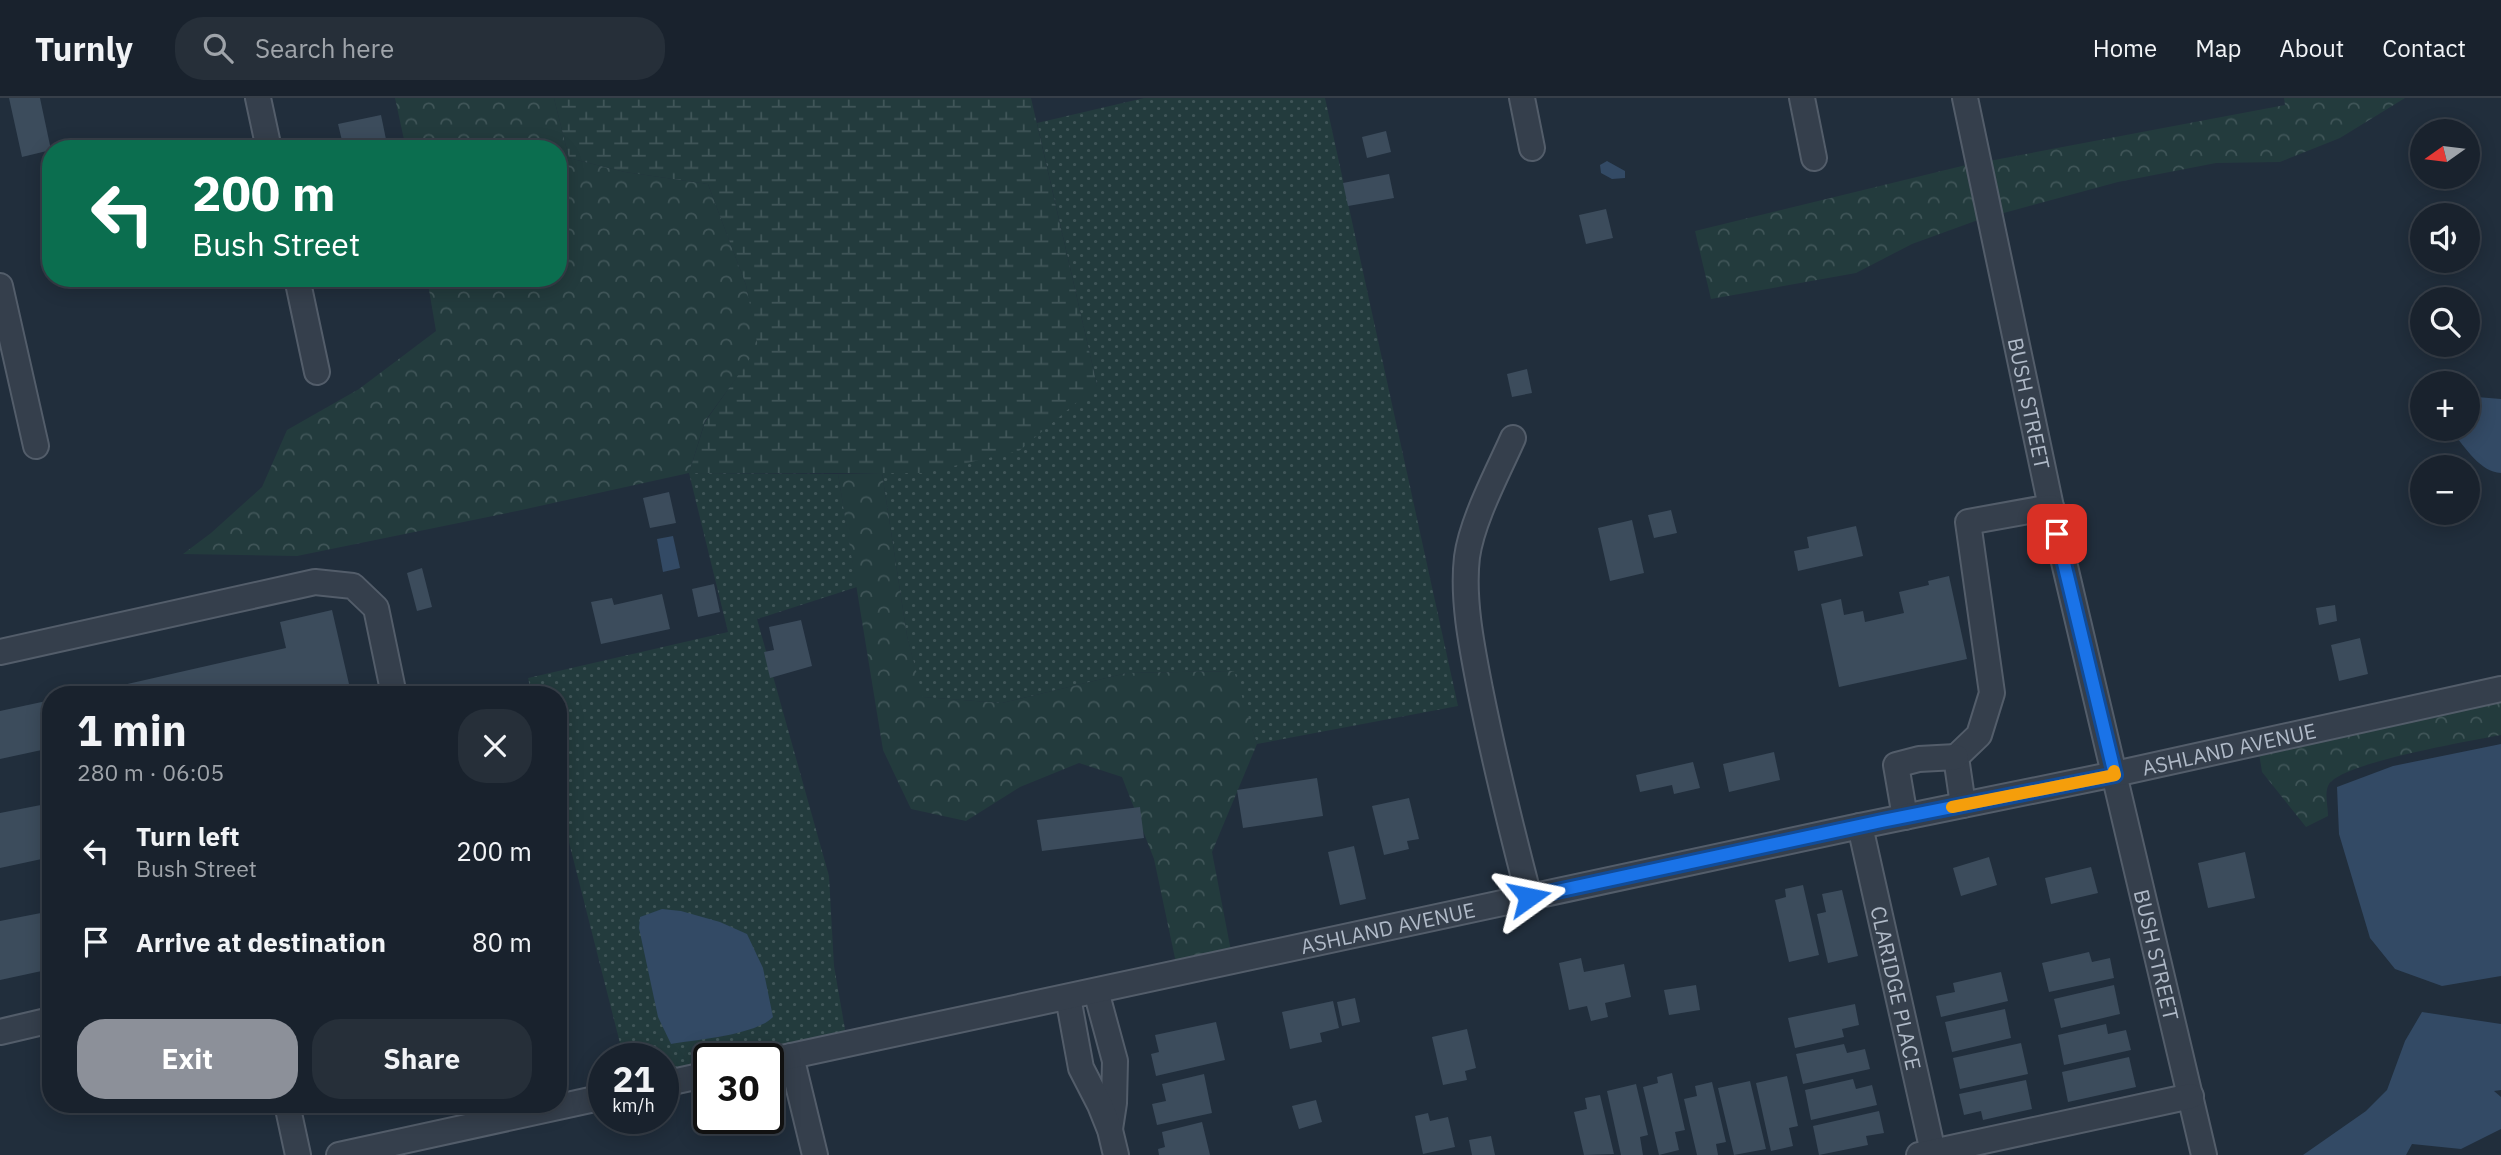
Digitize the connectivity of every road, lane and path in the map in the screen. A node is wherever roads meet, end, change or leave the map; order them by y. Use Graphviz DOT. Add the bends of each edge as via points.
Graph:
graph roads {
  1 [pos="258,98"];
  2 [pos="1522,98"];
  3 [pos="1801,98"];
  4 [pos="1965,98"];
  5 [pos="267,140"];
  6 [pos="1532,148"];
  7 [pos="1814,158"];
  8 [pos="0,286"];
  9 [pos="299,287"];
  10 [pos="317,372"];
  11 [pos="1513,438"];
  12 [pos="36,446"];
  13 [pos="2051,507"];
  14 [pos="0,652"];
  15 [pos="392,686"];
  16 [pos="2501,690"];
  17 [pos="1956,757"];
  18 [pos="2115,775"];
  19 [pos="1963,805"];
  20 [pos="1905,817"];
  21 [pos="1860,826"];
  22 [pos="1529,897"];
  23 [pos="1096,991"];
  24 [pos="1068,997"];
  25 [pos="42,1022"];
  26 [pos="0,1032"];
  27 [pos="784,1058"];
  28 [pos="784,1070"];
  29 [pos="2191,1096"];
  30 [pos="588,1101"];
  31 [pos="567,1105"];
  32 [pos="289,1113"];
  33 [pos="531,1113"];
  34 [pos="1110,1130"];
  35 [pos="1926,1154"];
  36 [pos="298,1155"];
  37 [pos="339,1155"];
  38 [pos="816,1155"];
  39 [pos="1116,1155"];
  40 [pos="2204,1155"];
  1 -- 5 [label="street"];
  2 -- 6 [label="street"];
  3 -- 7 [label="street"];
  4 -- 13 [label="street, BUSH STREET"];
  8 -- 12 [label="street"];
  9 -- 10 [label="street"];
  11 -- 22 [label="street" via="1483,504 1467,556 1467,607 1490,740"];
  13 -- 17 [label="street" via="1968,523 1992,693 1979,735"];
  13 -- 18 [label="street, BUSH STREET"];
  14 -- 15 [label="street" via="315,582 353,586 376,608"];
  16 -- 18 [label="street, ASHLAND AVENUE"];
  17 -- 19 [label="street"];
  17 -- 20 [label="street" via="1896,765"];
  18 -- 19 [label="street, ASHLAND AVENUE"];
  18 -- 29 [label="street, BUSH STREET"];
  19 -- 20 [label="street, ASHLAND AVENUE"];
  20 -- 21 [label="street, ASHLAND AVENUE"];
  21 -- 22 [label="street, ASHLAND AVENUE"];
  21 -- 35 [label="street, CLARIDGE PLACE"];
  22 -- 23 [label="street, ASHLAND AVENUE"];
  23 -- 24 [label="street, ASHLAND AVENUE"];
  23 -- 34 [label="street" via="1115,1061"];
  24 -- 27 [label="street, ASHLAND AVENUE"];
  24 -- 34 [label="street" via="1081,1068"];
  25 -- 26 [label="street"];
  28 -- 38 [label="street"];
  29 -- 35 [label="street"];
  29 -- 40 [label="street, BUSH STREET"];
  30 -- 31 [label="street"];
  32 -- 36 [label="street"];
  33 -- 37 [label="street"];
  34 -- 39 [label="street"];
}
